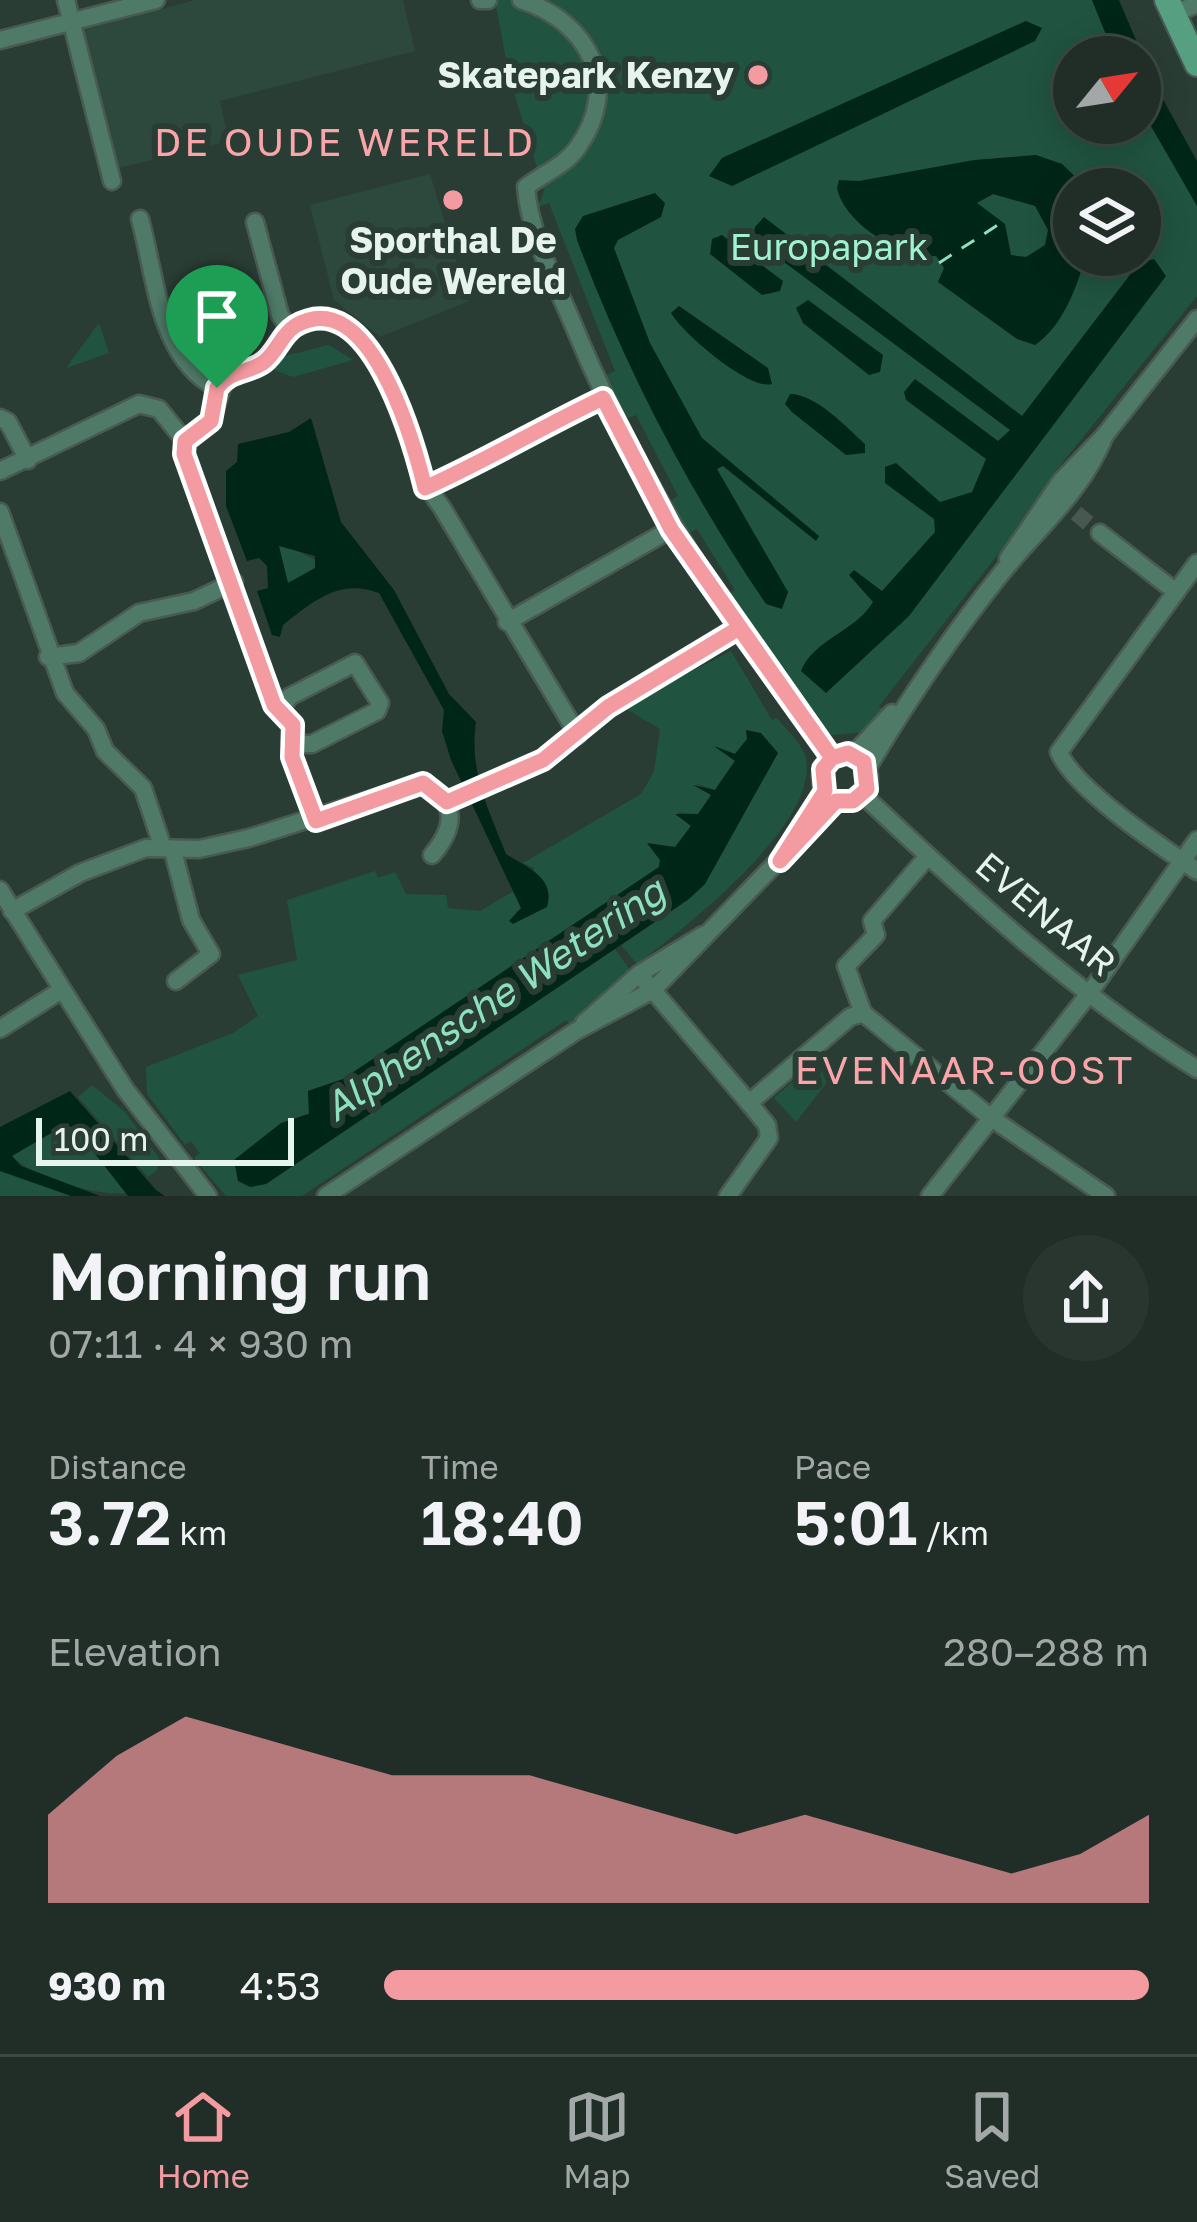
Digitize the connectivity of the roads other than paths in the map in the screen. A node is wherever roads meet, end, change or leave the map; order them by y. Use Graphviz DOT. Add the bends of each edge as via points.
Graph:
graph roads {
  1 [pos="66,0"];
  2 [pos="156,0"];
  3 [pos="521,0"];
  4 [pos="1179,6"];
  5 [pos="71,22"];
  6 [pos="0,40"];
  7 [pos="1197,64"];
  8 [pos="112,181"];
  9 [pos="140,219"];
  10 [pos="255,222"];
  11 [pos="1197,320"];
  12 [pos="290,330"];
  13 [pos="217,388"];
  14 [pos="603,398"];
  15 [pos="0,418"];
  16 [pos="185,441"];
  17 [pos="28,460"];
  18 [pos="0,471"];
  19 [pos="425,488"];
  20 [pos="0,512"];
  21 [pos="671,529"];
  22 [pos="1100,532"];
  23 [pos="1189,580"];
  24 [pos="234,582"];
  25 [pos="507,622"];
  26 [pos="739,628"];
  27 [pos="48,657"];
  28 [pos="917,686"];
  29 [pos="281,710"];
  30 [pos="578,735"];
  31 [pos="296,744"];
  32 [pos="853,754"];
  33 [pos="832,758"];
  34 [pos="868,767"];
  35 [pos="863,795"];
  36 [pos="831,796"];
  37 [pos="451,800"];
  38 [pos="316,821"];
  39 [pos="1197,840"];
  40 [pos="167,848"];
  41 [pos="432,855"];
  42 [pos="928,856"];
  43 [pos="1190,866"];
  44 [pos="0,890"];
  45 [pos="12,911"];
  46 [pos="709,932"];
  47 [pos="639,974"];
  48 [pos="176,981"];
  49 [pos="653,990"];
  50 [pos="60,991"];
  51 [pos="1088,995"];
  52 [pos="863,1013"];
  53 [pos="0,1029"];
  54 [pos="576,1031"];
  55 [pos="1197,1070"];
  56 [pos="748,1103"];
  57 [pos="990,1118"];
  58 [pos="208,1196"];
  59 [pos="326,1196"];
  60 [pos="728,1196"];
  61 [pos="930,1196"];
  62 [pos="1106,1196"];
  1 -- 5 [label="street"];
  2 -- 5 [label="street"];
  3 -- 14 [label="street" via="579,35 597,64 598,98 577,148 526,193"];
  4 -- 7 [label="street"];
  5 -- 6 [label="street"];
  5 -- 8 [label="street"];
  9 -- 13 [label="street" via="175,351"];
  10 -- 12 [label="street"];
  11 -- 28 [label="street" via="1105,435 1064,504 1020,535 1003,571"];
  12 -- 13 [label="street" via="261,364 231,373"];
  12 -- 19 [label="street" via="328,320 373,350"];
  13 -- 16 [label="street" via="211,421"];
  14 -- 19 [label="street"];
  14 -- 21 [label="street"];
  15 -- 17 [label="street"];
  16 -- 17 [label="street" via="160,409 139,404"];
  16 -- 24 [label="street"];
  17 -- 18 [label="street"];
  19 -- 25 [label="street"];
  20 -- 27 [label="street"];
  21 -- 25 [label="street"];
  21 -- 26 [label="street"];
  22 -- 23 [label="street"];
  23 -- 43 [label="street" via="1059,752"];
  24 -- 27 [label="street" via="139,613 79,653"];
  24 -- 29 [label="street"];
  25 -- 30 [label="street"];
  26 -- 30 [label="street" via="608,707"];
  26 -- 33 [label="street"];
  27 -- 40 [label="street" via="105,751 143,788"];
  28 -- 32 [label="street"];
  28 -- 34 [label="street"];
  29 -- 31 [label="street"];
  29 -- 31 [label="street" via="289,697 355,663 380,703 312,744"];
  30 -- 37 [label="street" via="543,760"];
  31 -- 38 [label="street" via="292,757"];
  32 -- 33 [label="street"];
  32 -- 34 [label="street"];
  33 -- 36 [label="street" via="823,769"];
  34 -- 35 [label="street"];
  35 -- 36 [label="street"];
  35 -- 42 [label="street, EVENAAR"];
  36 -- 46 [label="street"];
  37 -- 38 [label="street" via="423,783"];
  37 -- 41 [label="street" via="450,833"];
  38 -- 40 [label="street"];
  39 -- 43 [label="street"];
  40 -- 45 [label="street" via="80,873"];
  40 -- 48 [label="street" via="211,954"];
  42 -- 51 [label="street, EVENAAR"];
  42 -- 52 [label="street" via="893,892 872,921 876,935 846,965"];
  43 -- 51 [label="street"];
  44 -- 45 [label="street"];
  45 -- 50 [label="street"];
  46 -- 47 [label="street"];
  46 -- 49 [label="street"];
  47 -- 49 [label="street"];
  47 -- 54 [label="street"];
  49 -- 54 [label="street"];
  49 -- 56 [label="street"];
  50 -- 53 [label="street"];
  50 -- 58 [label="street"];
  51 -- 55 [label="street, EVENAAR"];
  51 -- 57 [label="street"];
  52 -- 56 [label="street"];
  52 -- 57 [label="street"];
  54 -- 59 [label="street"];
  56 -- 60 [label="street" via="769,1138"];
  57 -- 61 [label="street"];
  57 -- 62 [label="street"];
}
